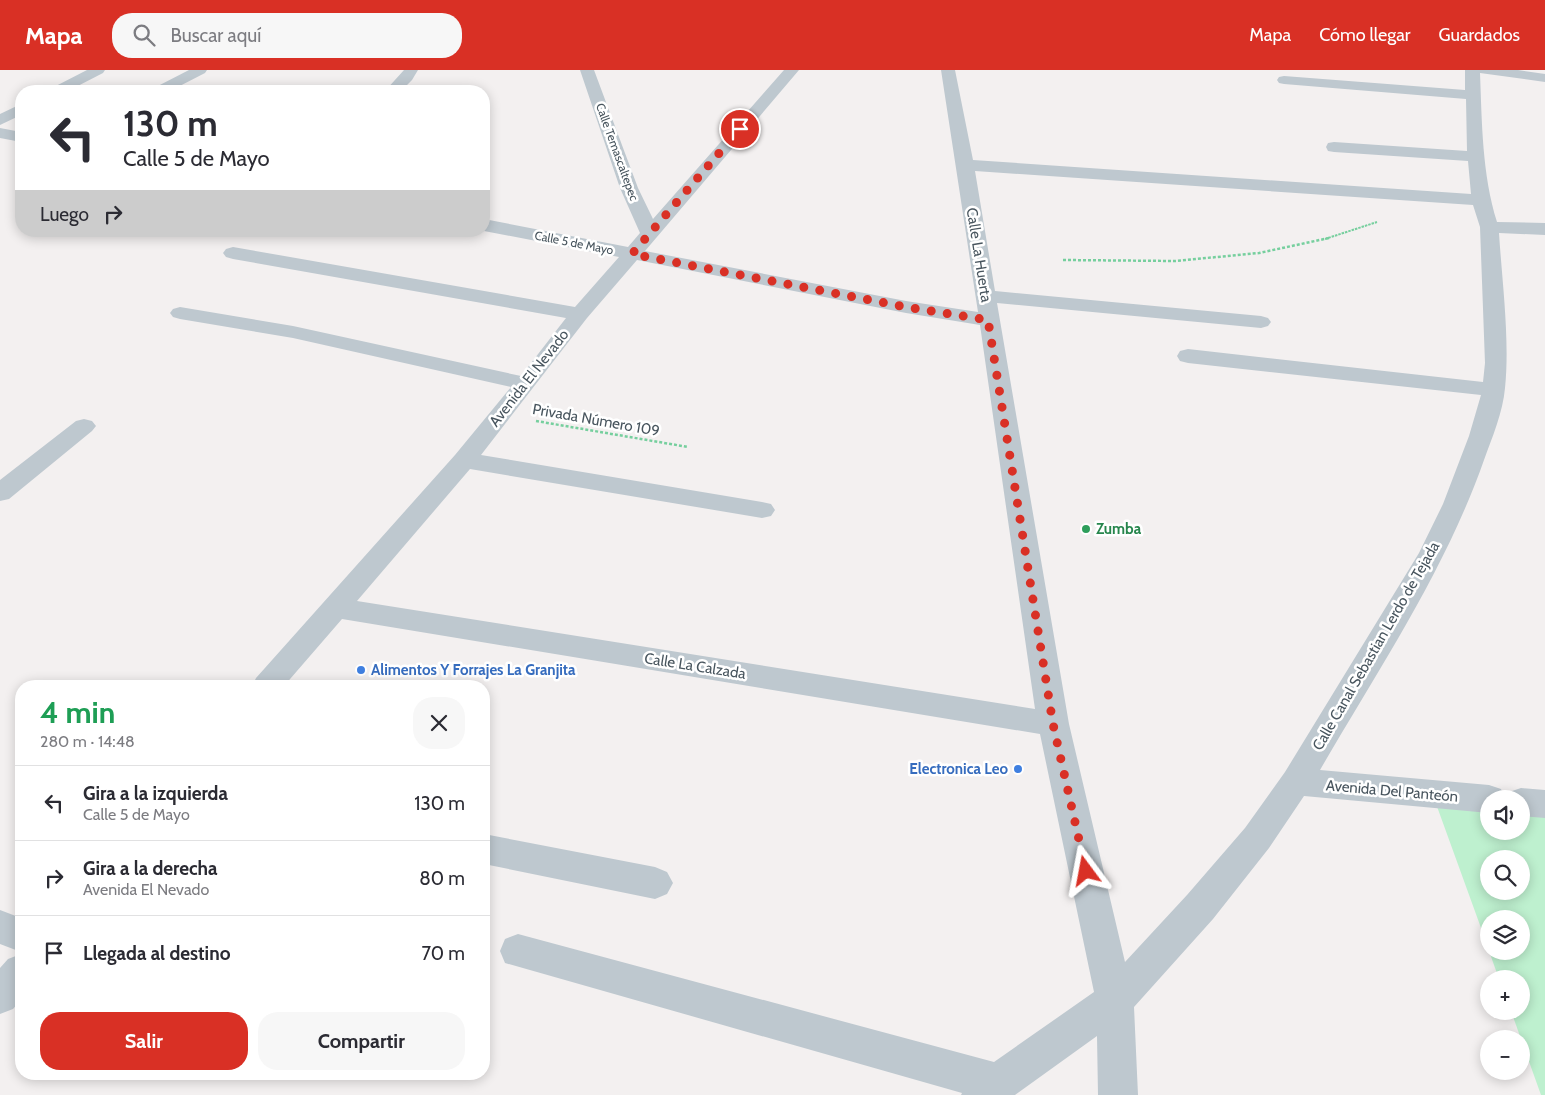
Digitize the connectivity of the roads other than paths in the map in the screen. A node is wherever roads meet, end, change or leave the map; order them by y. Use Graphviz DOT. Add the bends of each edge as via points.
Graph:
graph roads {
  1 [pos="98,70"];
  2 [pos="200,70"];
  3 [pos="411,70"];
  4 [pos="587,70"];
  5 [pos="792,70"];
  6 [pos="948,70"];
  7 [pos="1484,70"];
  8 [pos="1545,78"];
  9 [pos="1284,80"];
  10 [pos="1472,82"];
  11 [pos="69,85"];
  12 [pos="171,85"];
  13 [pos="398,85"];
  14 [pos="15,113"];
  15 [pos="0,120"];
  16 [pos="0,133"];
  17 [pos="15,135"];
  18 [pos="1334,147"];
  19 [pos="1476,156"];
  20 [pos="965,165"];
  21 [pos="1481,200"];
  22 [pos="490,226"];
  23 [pos="1489,227"];
  24 [pos="1545,230"];
  25 [pos="650,233"];
  26 [pos="234,253"];
  27 [pos="632,254"];
  28 [pos="987,308"];
  29 [pos="180,312"];
  30 [pos="580,314"];
  31 [pos="1261,322"];
  32 [pos="1188,356"];
  33 [pos="526,384"];
  34 [pos="1494,390"];
  35 [pos="84,426"];
  36 [pos="464,460"];
  37 [pos="0,493"];
  38 [pos="762,510"];
  39 [pos="337,608"];
  40 [pos="272,680"];
  41 [pos="1053,724"];
  42 [pos="1296,782"];
  43 [pos="1480,798"];
  44 [pos="1530,803"];
  45 [pos="1545,804"];
  46 [pos="490,850"];
  47 [pos="655,883"];
  48 [pos="0,927"];
  49 [pos="15,933"];
  50 [pos="518,951"];
  51 [pos="15,979"];
  52 [pos="0,996"];
  53 [pos="1115,1000"];
  54 [pos="990,1089"];
  55 [pos="1118,1095"];
  1 -- 11 [label="street"];
  2 -- 12 [label="street"];
  3 -- 13 [label="street"];
  4 -- 25 [label="street, Calle Temascaltepec" via="629,188"];
  5 -- 25 [label="street, Avenida El Nevado"];
  6 -- 20 [label="street, Calle La Huerta"];
  7 -- 8 [label="street"];
  9 -- 10 [label="street"];
  10 -- 19 [label="street, Calle Canal Sebastian Lerdo de Tejada"];
  14 -- 15 [label="street"];
  16 -- 17 [label="street"];
  18 -- 19 [label="street"];
  19 -- 21 [label="street, Calle Canal Sebastian Lerdo de Tejada"];
  20 -- 21 [label="street"];
  20 -- 28 [label="street, Calle La Huerta"];
  21 -- 23 [label="street, Calle Canal Sebastian Lerdo de Tejada"];
  22 -- 27 [label="street, Calle 5 de Mayo"];
  23 -- 24 [label="street"];
  23 -- 34 [label="street, Calle Canal Sebastian Lerdo de Tejada" via="1496,363"];
  25 -- 27 [label="street, Avenida El Nevado"];
  26 -- 30 [label="street"];
  27 -- 28 [label="street, Calle 5 de Mayo" via="906,307"];
  27 -- 30 [label="street, Avenida El Nevado"];
  28 -- 31 [label="street, Calle 5 de Mayo"];
  28 -- 41 [label="street, Calle La Huerta"];
  29 -- 33 [label="street" via="293,332"];
  30 -- 33 [label="street, Avenida El Nevado"];
  32 -- 34 [label="street"];
  33 -- 36 [label="street, Avenida El Nevado"];
  34 -- 42 [label="street, Calle Canal Sebastian Lerdo de Tejada" via="1456,504 1432,554"];
  35 -- 37 [label="street"];
  36 -- 38 [label="street"];
  36 -- 39 [label="street, Avenida El Nevado"];
  39 -- 40 [label="street, Avenida El Nevado"];
  39 -- 41 [label="street, Calle La Calzada"];
  41 -- 53 [label="street, Calle La Huerta"];
  42 -- 43 [label="street, Avenida Del Panteón"];
  42 -- 53 [label="street, Calle Canal Sebastian Lerdo de Tejada" via="1257,838 1200,907"];
  44 -- 45 [label="street"];
  46 -- 47 [label="street"];
  48 -- 49 [label="street"];
  50 -- 54 [label="street"];
  51 -- 52 [label="street"];
  53 -- 54 [label="street, Calle Canal Sebastian Lerdo de Tejada"];
  53 -- 55 [label="street, Calle La Huerta"];
}
